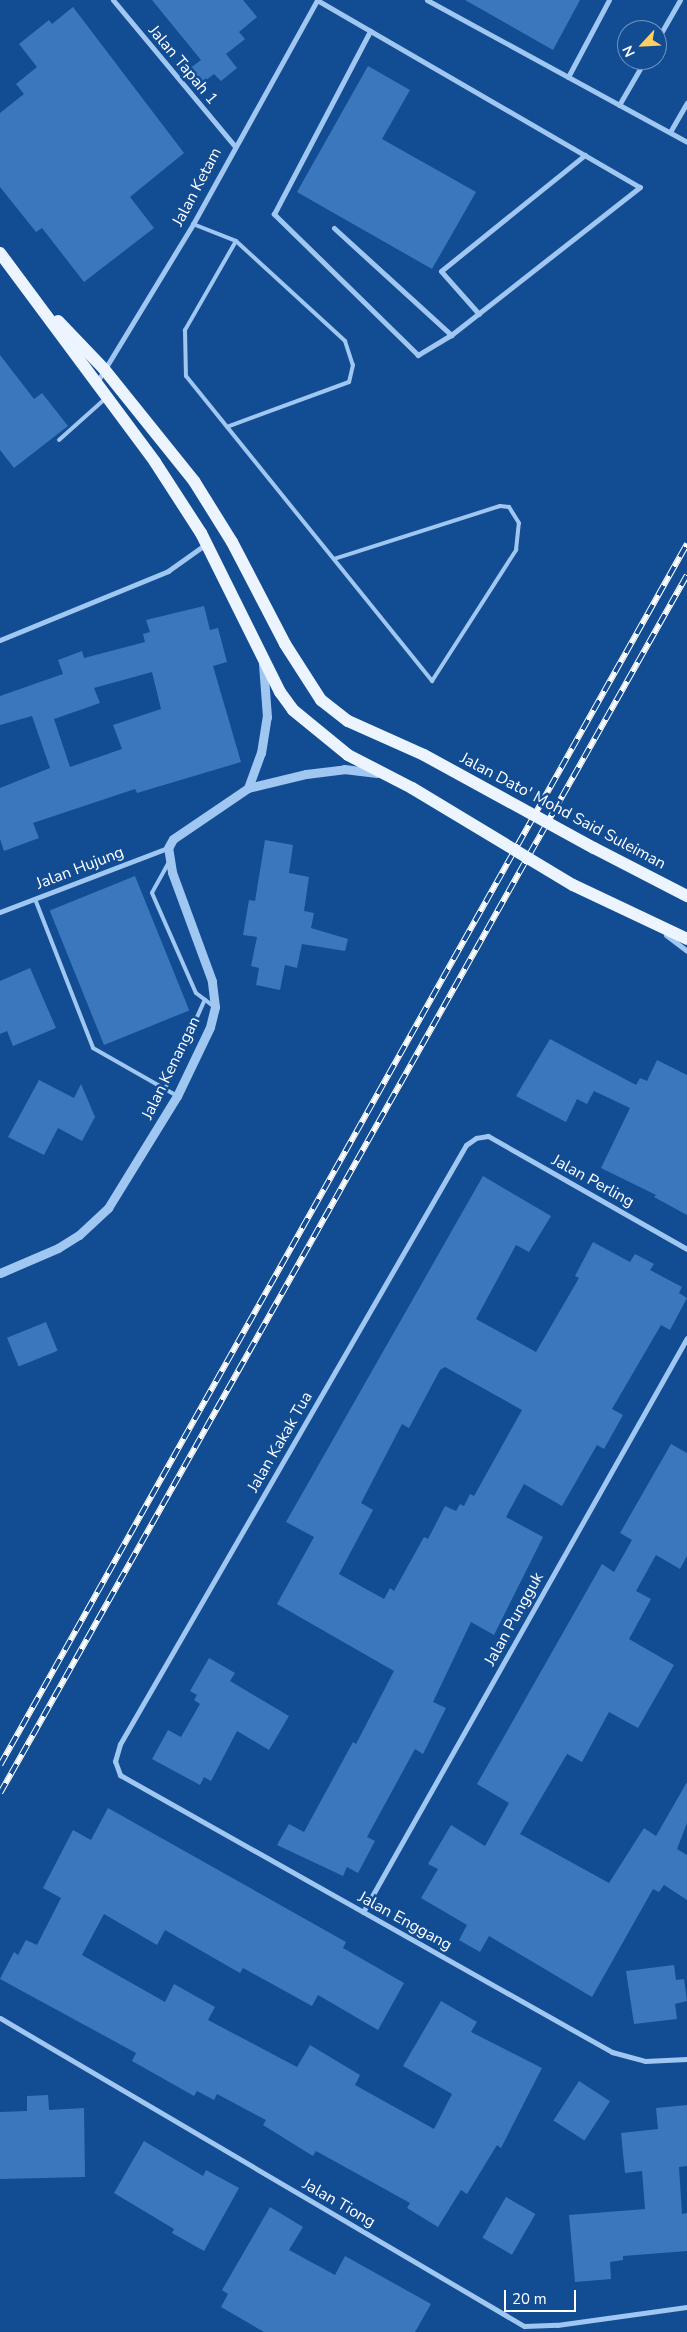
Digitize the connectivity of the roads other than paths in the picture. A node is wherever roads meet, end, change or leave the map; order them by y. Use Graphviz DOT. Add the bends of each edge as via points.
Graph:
graph roads {
  1 [pos="113,0"];
  2 [pos="317,0"];
  3 [pos="427,0"];
  4 [pos="609,0"];
  5 [pos="680,0"];
  6 [pos="667,23"];
  7 [pos="370,31"];
  8 [pos="639,70"];
  9 [pos="568,77"];
  10 [pos="687,103"];
  11 [pos="619,105"];
  12 [pos="670,132"];
  13 [pos="687,142"];
  14 [pos="234,145"];
  15 [pos="585,155"];
  16 [pos="193,224"];
  17 [pos="334,228"];
  18 [pos="236,241"];
  19 [pos="0,254"];
  20 [pos="27,288"];
  21 [pos="479,314"];
  22 [pos="451,335"];
  23 [pos="104,369"];
  24 [pos="96,384"];
  25 [pos="106,398"];
  26 [pos="227,427"];
  27 [pos="59,440"];
  28 [pos="206,543"];
  29 [pos="334,559"];
  30 [pos="0,640"];
  31 [pos="263,656"];
  32 [pos="385,773"];
  33 [pos="248,788"];
  34 [pos="168,848"];
  35 [pos="169,861"];
  36 [pos="687,896"];
  37 [pos="35,899"];
  38 [pos="0,912"];
  39 [pos="636,915"];
  40 [pos="687,939"];
  41 [pos="687,952"];
  42 [pos="204,999"];
  43 [pos="215,1007"];
  44 [pos="165,1089"];
  45 [pos="177,1096"];
  46 [pos="488,1136"];
  47 [pos="687,1248"];
  48 [pos="0,1272"];
  49 [pos="687,1338"];
  50 [pos="120,1775"];
  51 [pos="363,1912"];
  52 [pos="0,2018"];
  53 [pos="687,2059"];
  54 [pos="687,2307"];
  1 -- 14 [label="street, Jalan Tapah 1"];
  2 -- 7 [label="street"];
  2 -- 14 [label="street, Jalan Ketam"];
  3 -- 9 [label="street"];
  4 -- 9 [label="street"];
  5 -- 6 [label="street"];
  7 -- 15 [label="street"];
  7 -- 22 [label="street" via="274,214 418,355"];
  8 -- 11 [label="street"];
  9 -- 11 [label="street"];
  10 -- 12 [label="street"];
  11 -- 12 [label="street"];
  12 -- 13 [label="street"];
  14 -- 16 [label="street, Jalan Ketam"];
  15 -- 21 [label="street" via="441,271"];
  15 -- 21 [label="street" via="640,187"];
  16 -- 18 [label="lane"];
  16 -- 23 [label="street, Jalan Ketam"];
  17 -- 22 [label="street"];
  18 -- 26 [label="lane" via="185,330 183,356 186,376"];
  18 -- 26 [label="lane" via="345,340 353,365 349,382"];
  19 -- 20 [label="main road"];
  20 -- 23 [label="main road, Jalan Dato' Mohd Said Suleiman"];
  20 -- 24 [label="main road"];
  21 -- 22 [label="street"];
  23 -- 24 [label="street, Jalan Ketam"];
  23 -- 36 [label="main road, Jalan Dato' Mohd Said Suleiman, bridge" via="194,481 232,542 285,644 321,700 348,721 424,755"];
  24 -- 25 [label="main road"];
  25 -- 27 [label="lane"];
  25 -- 28 [label="main road" via="155,462"];
  26 -- 29 [label="lane"];
  28 -- 30 [label="street" via="168,571"];
  28 -- 31 [label="main road"];
  29 -- 29 [label="lane" via="432,680 516,550 519,523 509,507 500,506"];
  31 -- 32 [label="main road" via="293,710 348,755"];
  31 -- 33 [label="street" via="267,717 261,753"];
  32 -- 33 [label="street" via="344,769 284,777"];
  32 -- 39 [label="main road, bridge" via="573,886"];
  33 -- 34 [label="street" via="173,839"];
  34 -- 35 [label="street, Jalan Kenangan"];
  34 -- 37 [label="street, Jalan Hujung"];
  35 -- 42 [label="lane" via="152,893 196,993"];
  35 -- 43 [label="street, Jalan Kenangan" via="205,958"];
  37 -- 38 [label="street, Jalan Hujung"];
  37 -- 44 [label="lane" via="93,1048"];
  39 -- 40 [label="main road"];
  39 -- 41 [label="street"];
  42 -- 43 [label="lane"];
  42 -- 44 [label="lane"];
  43 -- 45 [label="street, Jalan Kenangan" via="210,1027"];
  44 -- 45 [label="lane"];
  45 -- 48 [label="street, Jalan Kenangan" via="108,1208 79,1235 58,1248"];
  46 -- 47 [label="street, Jalan Perling"];
  46 -- 50 [label="street, Jalan Kakak Tua" via="476,1138 466,1145 125,1736 115,1761"];
  49 -- 51 [label="street, Jalan Pungguk"];
  50 -- 51 [label="street, Jalan Enggang"];
  51 -- 53 [label="street, Jalan Enggang" via="612,2052 645,2061"];
  52 -- 54 [label="street, Jalan Tiong" via="524,2326 557,2325"];
}
